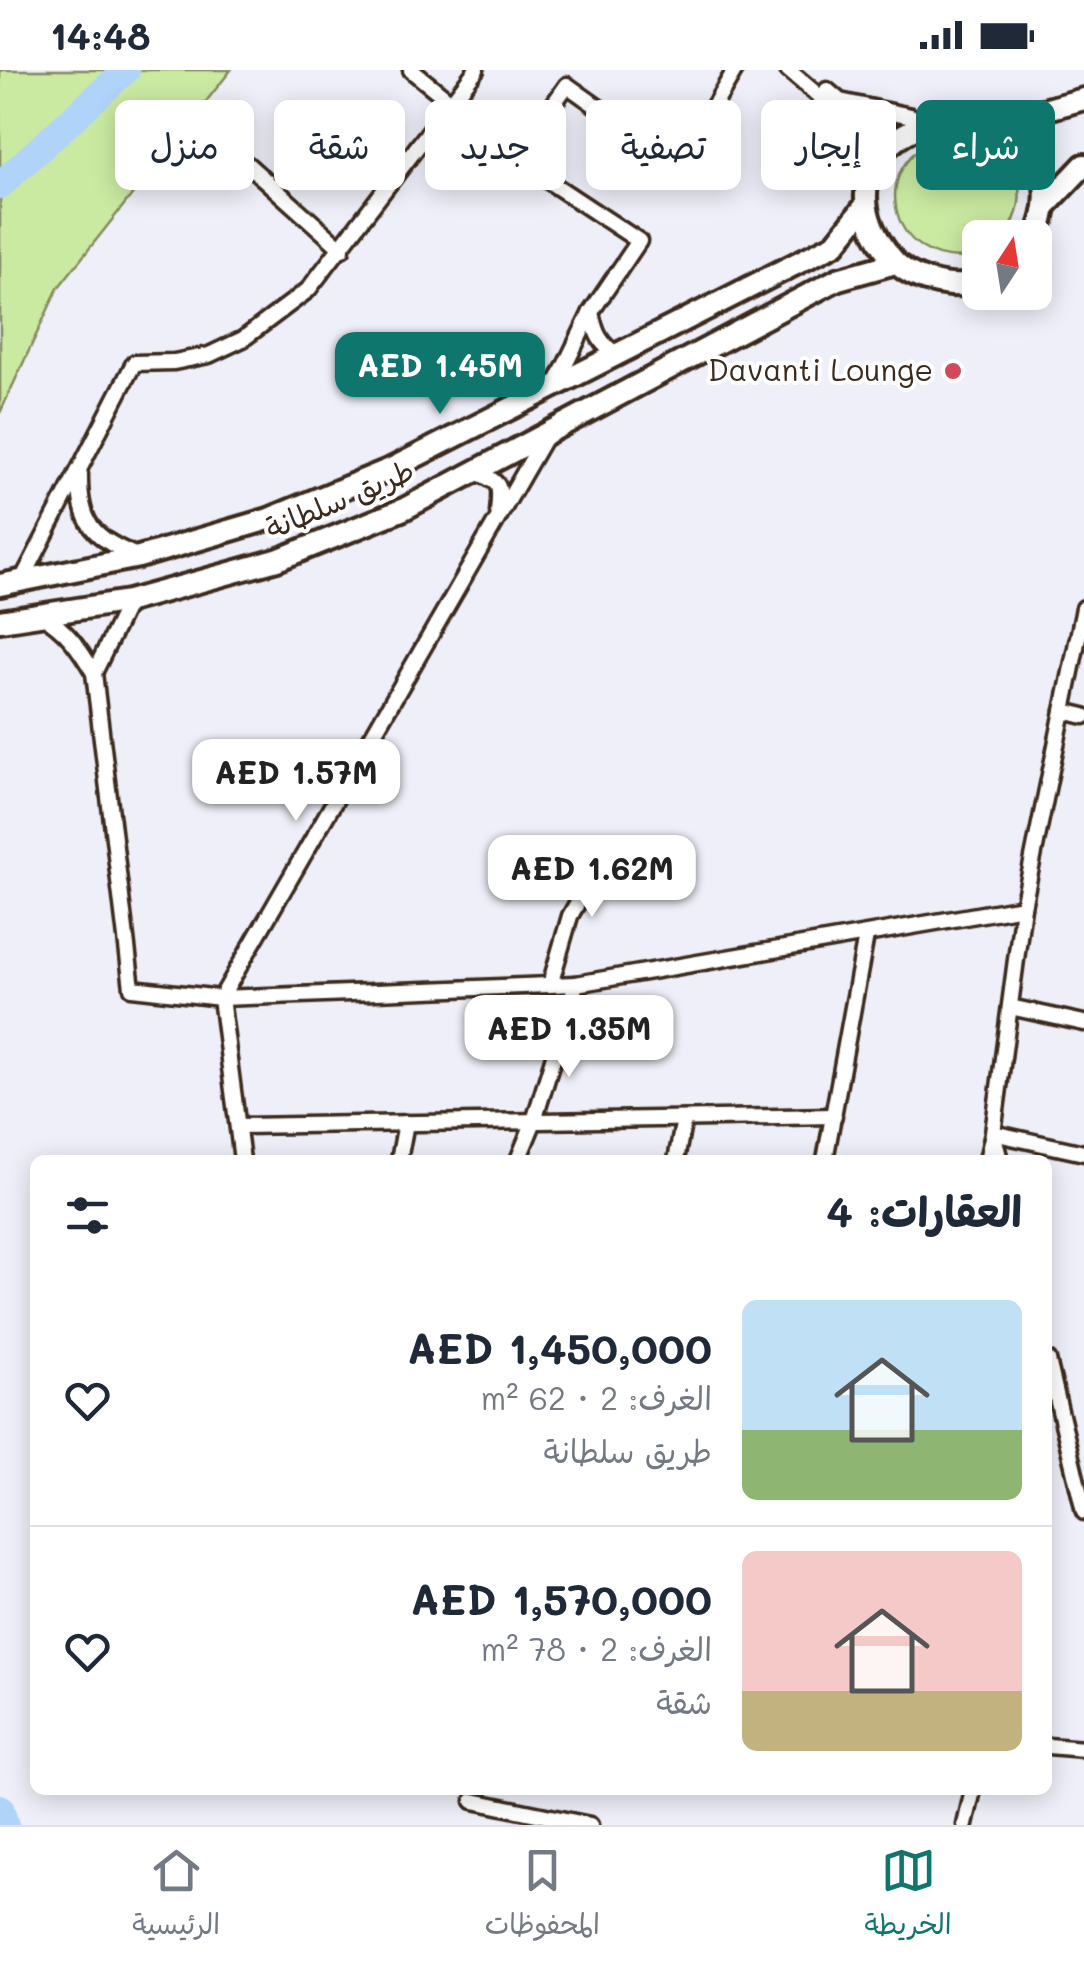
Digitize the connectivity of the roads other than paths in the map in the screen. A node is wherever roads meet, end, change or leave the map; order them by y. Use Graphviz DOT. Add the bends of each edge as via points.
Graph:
graph roads {
  1 [pos="411,70"];
  2 [pos="476,70"];
  3 [pos="734,70"];
  4 [pos="788,70"];
  5 [pos="802,70"];
  6 [pos="1084,99"];
  7 [pos="440,100"];
  8 [pos="454,100"];
  9 [pos="556,100"];
  10 [pos="824,100"];
  11 [pos="1055,107"];
  12 [pos="916,114"];
  13 [pos="911,116"];
  14 [pos="896,129"];
  15 [pos="425,139"];
  16 [pos="1084,165"];
  17 [pos="254,170"];
  18 [pos="562,190"];
  19 [pos="866,190"];
  20 [pos="1045,190"];
  21 [pos="1046,205"];
  22 [pos="865,206"];
  23 [pos="1041,220"];
  24 [pos="342,249"];
  25 [pos="895,262"];
  26 [pos="962,284"];
  27 [pos="590,312"];
  28 [pos="620,356"];
  29 [pos="554,386"];
  30 [pos="546,434"];
  31 [pos="80,467"];
  32 [pos="476,472"];
  33 [pos="497,518"];
  34 [pos="140,557"];
  35 [pos="11,584"];
  36 [pos="129,601"];
  37 [pos="1084,608"];
  38 [pos="42,615"];
  39 [pos="0,621"];
  40 [pos="94,673"];
  41 [pos="1063,711"];
  42 [pos="1084,716"];
  43 [pos="610,845"];
  44 [pos="1023,907"];
  45 [pos="866,936"];
  46 [pos="576,984"];
  47 [pos="550,985"];
  48 [pos="221,998"];
  49 [pos="1010,1006"];
  50 [pos="1084,1023"];
  51 [pos="834,1116"];
  52 [pos="684,1118"];
  53 [pos="534,1121"];
  54 [pos="406,1123"];
  55 [pos="238,1126"];
  56 [pos="993,1133"];
  57 [pos="1084,1153"];
  58 [pos="241,1155"];
  59 [pos="400,1155"];
  60 [pos="520,1155"];
  61 [pos="677,1155"];
  62 [pos="826,1155"];
  63 [pos="989,1155"];
  64 [pos="999,1155"];
  65 [pos="1052,1377"];
  66 [pos="1084,1512"];
  67 [pos="1052,1746"];
  68 [pos="1084,1749"];
  69 [pos="973,1795"];
  70 [pos="473,1801"];
  71 [pos="590,1825"];
  72 [pos="965,1825"];
  1 -- 7 [label="street"];
  2 -- 8 [label="street"];
  3 -- 9 [label="street" via="679,165 567,85"];
  4 -- 10 [label="street"];
  5 -- 13 [label="street" via="840,101"];
  6 -- 11 [label="main road"];
  12 -- 13 [label="main road"];
  13 -- 14 [label="main road"];
  15 -- 24 [label="street"];
  16 -- 21 [label="main road"];
  17 -- 24 [label="street"];
  18 -- 27 [label="street" via="638,241"];
  19 -- 22 [label="main road"];
  20 -- 21 [label="main road"];
  21 -- 23 [label="main road"];
  22 -- 25 [label="main road" via="874,236"];
  22 -- 28 [label="main road, طريق سلطانة" via="835,244"];
  24 -- 31 [label="street" via="308,290 243,339 209,356 134,363"];
  25 -- 26 [label="main road" via="927,282"];
  25 -- 30 [label="main road, طريق سلطانة" via="838,279"];
  27 -- 28 [label="street" via="606,348"];
  27 -- 29 [label="street"];
  28 -- 29 [label="main road, طريق سلطانة"];
  29 -- 34 [label="main road, طريق سلطانة" via="393,468 268,518"];
  30 -- 32 [label="main road, طريق سلطانة"];
  30 -- 33 [label="street"];
  31 -- 34 [label="street" via="83,514 93,531"];
  31 -- 35 [label="street"];
  32 -- 33 [label="street" via="496,480 501,490"];
  32 -- 36 [label="main road, طريق سلطانة" via="277,560"];
  33 -- 48 [label="street"];
  34 -- 35 [label="main road, طريق سلطانة"];
  36 -- 38 [label="main road, طريق سلطانة"];
  36 -- 40 [label="street"];
  37 -- 41 [label="street"];
  38 -- 39 [label="main road, طريق سلطانة"];
  38 -- 40 [label="street" via="77,644"];
  40 -- 48 [label="street" via="132,988"];
  41 -- 42 [label="street"];
  41 -- 44 [label="street"];
  43 -- 47 [label="street" via="570,916"];
  44 -- 45 [label="street"];
  44 -- 49 [label="street"];
  45 -- 46 [label="street"];
  45 -- 51 [label="street"];
  46 -- 47 [label="street"];
  46 -- 53 [label="street"];
  47 -- 48 [label="street"];
  48 -- 55 [label="street"];
  49 -- 50 [label="street"];
  49 -- 56 [label="street"];
  51 -- 52 [label="street"];
  51 -- 62 [label="street"];
  52 -- 53 [label="street"];
  52 -- 61 [label="street"];
  53 -- 54 [label="street"];
  53 -- 60 [label="street"];
  54 -- 55 [label="street"];
  54 -- 59 [label="street"];
  55 -- 58 [label="street"];
  56 -- 57 [label="street"];
  56 -- 63 [label="street"];
  56 -- 64 [label="street"];
  65 -- 66 [label="street"];
  67 -- 68 [label="street"];
  69 -- 72 [label="street"];
  70 -- 71 [label="street"];
}
